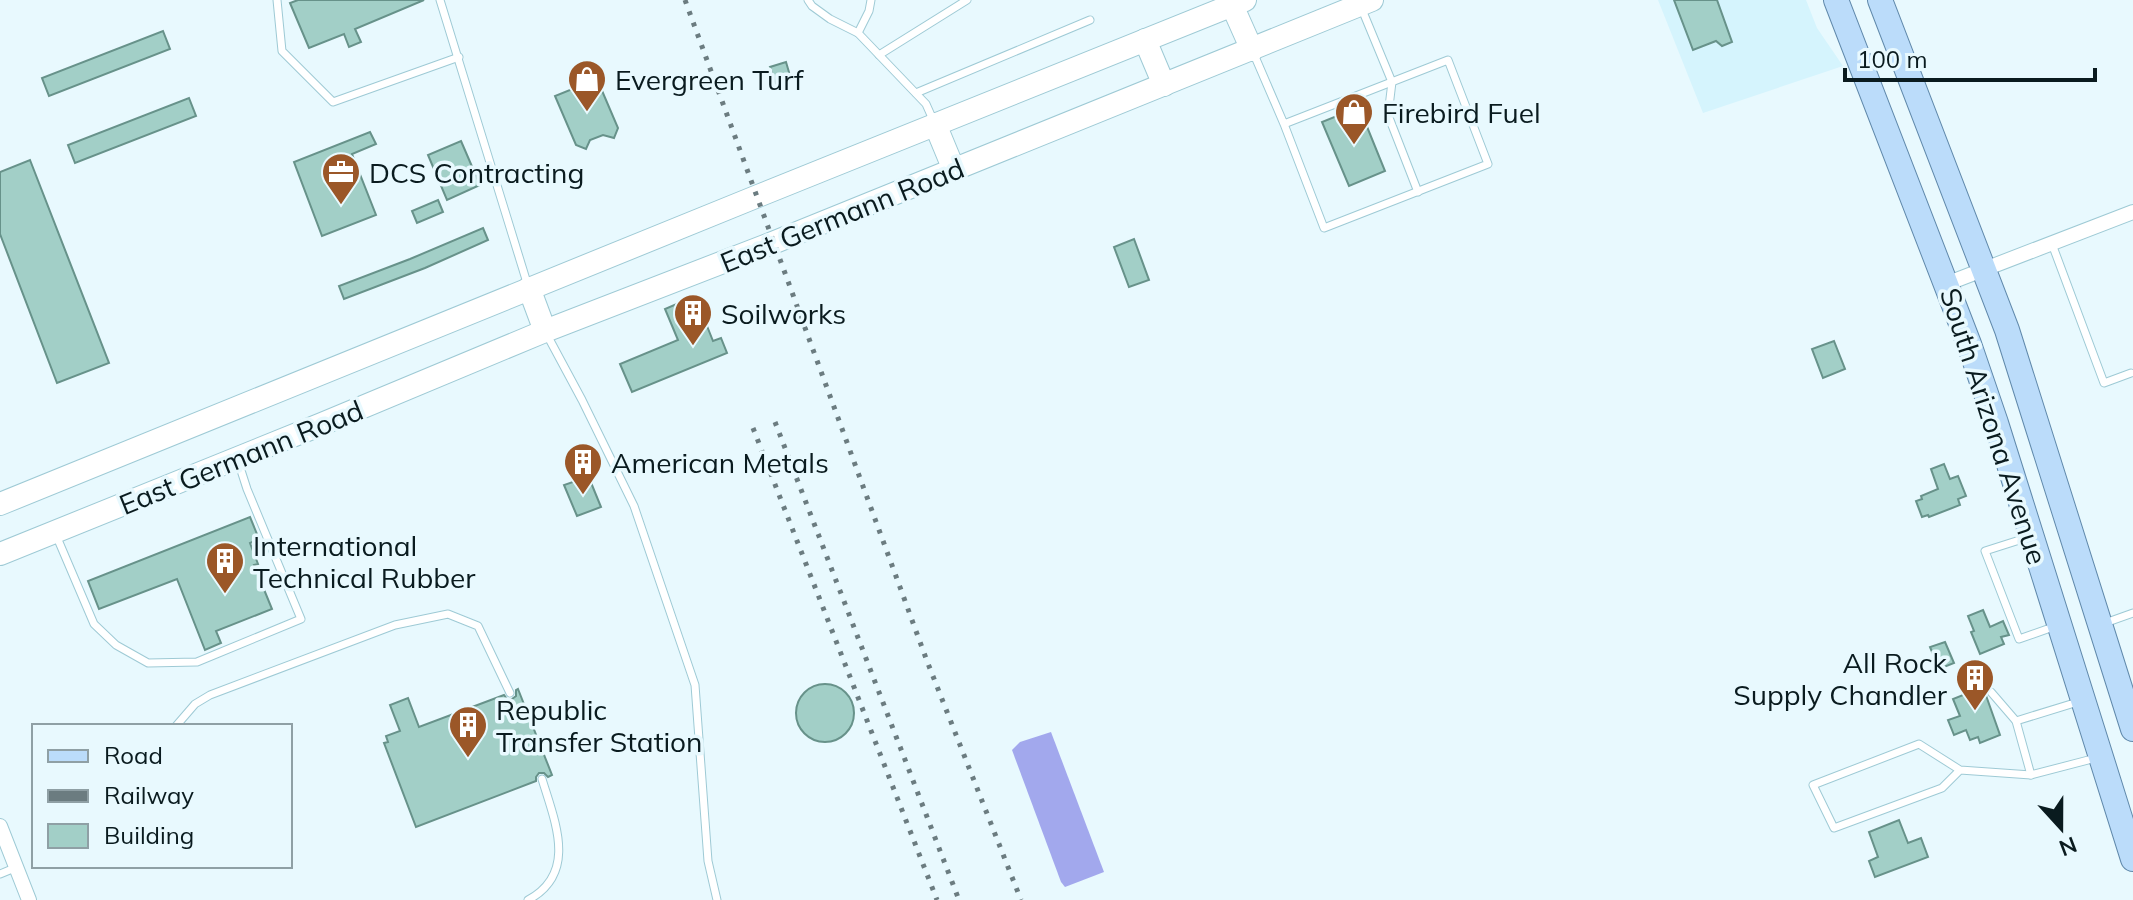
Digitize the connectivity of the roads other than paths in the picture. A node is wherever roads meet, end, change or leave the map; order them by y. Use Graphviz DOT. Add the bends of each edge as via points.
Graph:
graph roads {
  1 [pos="277,0"];
  2 [pos="440,0"];
  3 [pos="808,0"];
  4 [pos="871,0"];
  5 [pos="967,0"];
  6 [pos="1836,0"];
  7 [pos="1880,0"];
  8 [pos="1366,2"];
  9 [pos="1239,3"];
  10 [pos="1090,20"];
  11 [pos="858,33"];
  12 [pos="1145,40"];
  13 [pos="1252,50"];
  14 [pos="879,55"];
  15 [pos="459,57"];
  16 [pos="1392,82"];
  17 [pos="1164,85"];
  18 [pos="916,93"];
  19 [pos="935,124"];
  20 [pos="1284,124"];
  21 [pos="954,170"];
  22 [pos="1418,192"];
  23 [pos="2133,212"];
  24 [pos="2052,244"];
  25 [pos="1984,270"];
  26 [pos="1946,284"];
  27 [pos="529,288"];
  28 [pos="545,331"];
  29 [pos="2131,373"];
  30 [pos="237,459"];
  31 [pos="0,504"];
  32 [pos="55,532"];
  33 [pos="2031,536"];
  34 [pos="0,554"];
  35 [pos="2133,613"];
  36 [pos="2059,625"];
  37 [pos="2100,625"];
  38 [pos="1991,692"];
  39 [pos="510,693"];
  40 [pos="2083,700"];
  41 [pos="2016,721"];
  42 [pos="178,724"];
  43 [pos="2133,729"];
  44 [pos="2101,757"];
  45 [pos="1960,770"];
  46 [pos="2031,775"];
  47 [pos="542,779"];
  48 [pos="0,826"];
  49 [pos="2133,859"];
  50 [pos="17,867"];
  51 [pos="0,874"];
  52 [pos="29,900"];
  53 [pos="528,900"];
  54 [pos="717,900"];
  1 -- 15 [label="lane" via="282,51 333,102"];
  2 -- 15 [label="lane"];
  3 -- 11 [label="lane"];
  4 -- 11 [label="lane"];
  5 -- 14 [label="lane"];
  6 -- 26 [label="main road, South Arizona Avenue"];
  7 -- 25 [label="main road, South Arizona Avenue"];
  8 -- 13 [label="main road, East Germann Road"];
  8 -- 16 [label="lane"];
  9 -- 12 [label="main road, East Germann Road"];
  9 -- 13 [label="main road"];
  10 -- 18 [label="lane"];
  11 -- 14 [label="lane"];
  12 -- 17 [label="main road"];
  12 -- 19 [label="main road, East Germann Road"];
  13 -- 17 [label="main road, East Germann Road"];
  13 -- 20 [label="lane"];
  14 -- 18 [label="lane"];
  15 -- 27 [label="lane"];
  16 -- 20 [label="lane"];
  16 -- 22 [label="lane" via="1388,115"];
  16 -- 22 [label="lane" via="1448,60 1488,164"];
  17 -- 21 [label="main road, East Germann Road"];
  18 -- 19 [label="lane"];
  19 -- 21 [label="main road"];
  19 -- 27 [label="main road, East Germann Road"];
  20 -- 22 [label="lane" via="1324,228"];
  21 -- 28 [label="main road, East Germann Road"];
  23 -- 24 [label="street"];
  24 -- 25 [label="street"];
  24 -- 29 [label="lane" via="2104,383"];
  25 -- 26 [label="street"];
  25 -- 37 [label="main road, South Arizona Avenue"];
  26 -- 33 [label="main road, South Arizona Avenue"];
  27 -- 28 [label="main road"];
  27 -- 31 [label="main road, East Germann Road"];
  28 -- 30 [label="main road, East Germann Road"];
  28 -- 54 [label="lane" via="634,506 695,685 708,861"];
  30 -- 32 [label="main road, East Germann Road"];
  30 -- 32 [label="lane" via="301,619 197,662 148,663 116,645 94,624"];
  32 -- 34 [label="main road, East Germann Road"];
  33 -- 36 [label="main road, South Arizona Avenue"];
  33 -- 36 [label="lane" via="1985,551 2019,639"];
  35 -- 37 [label="lane"];
  36 -- 40 [label="main road, South Arizona Avenue"];
  37 -- 43 [label="main road, South Arizona Avenue"];
  38 -- 41 [label="lane"];
  39 -- 42 [label="lane" via="478,626 448,614 395,625 210,695"];
  40 -- 41 [label="lane"];
  40 -- 44 [label="main road, South Arizona Avenue"];
  41 -- 46 [label="lane"];
  44 -- 46 [label="lane"];
  44 -- 49 [label="main road, South Arizona Avenue"];
  45 -- 45 [label="lane" via="1942,788 1834,828 1813,785 1919,744"];
  45 -- 46 [label="lane"];
  47 -- 53 [label="lane" via="560,838 556,874 543,892"];
  48 -- 50 [label="street"];
  50 -- 51 [label="lane"];
  50 -- 52 [label="street"];
}
